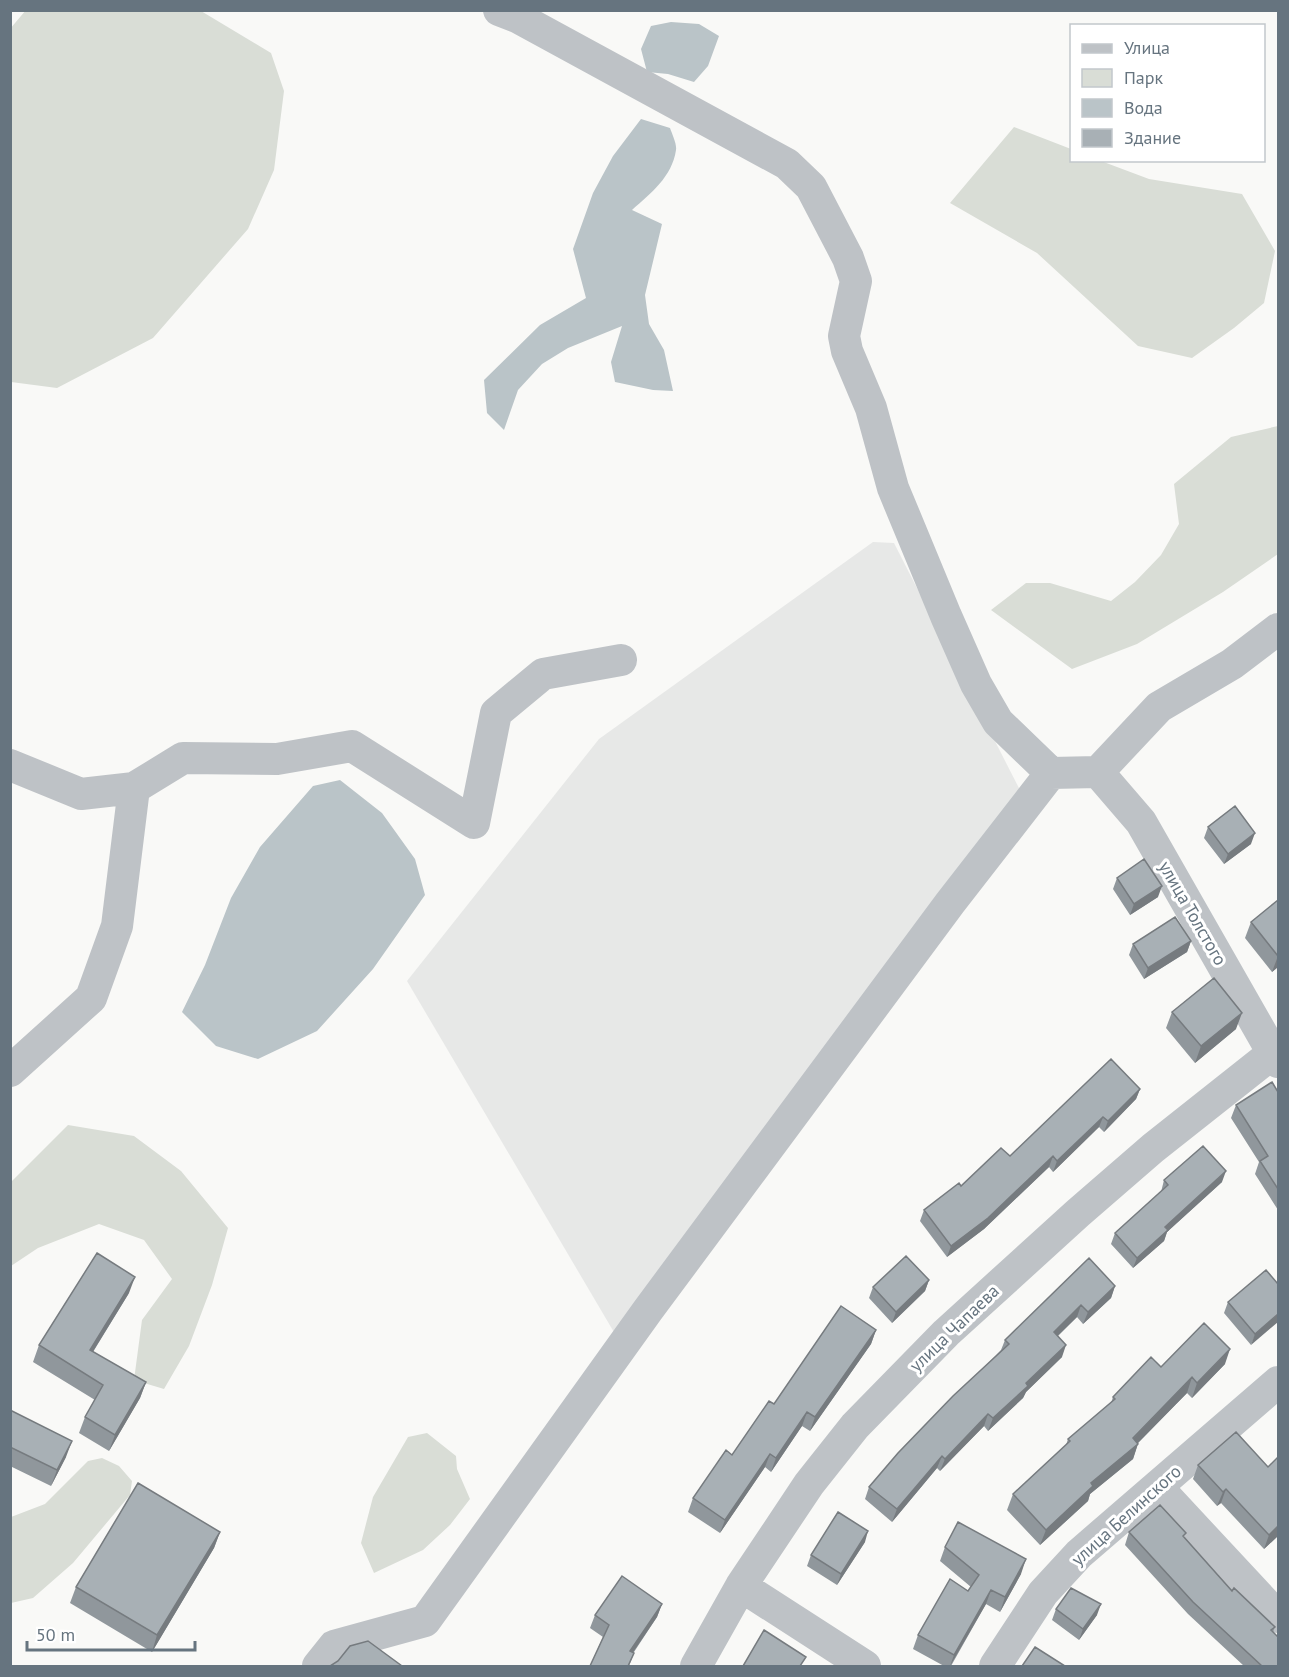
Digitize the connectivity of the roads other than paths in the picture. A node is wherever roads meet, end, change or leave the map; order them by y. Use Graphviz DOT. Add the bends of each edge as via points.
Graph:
graph roads {
  1 [pos="499,10"];
  2 [pos="1278,629"];
  3 [pos="621,660"];
  4 [pos="10,765"];
  5 [pos="1098,772"];
  6 [pos="1051,773"];
  7 [pos="134,788"];
  8 [pos="1277,1054"];
  9 [pos="10,1071"];
  10 [pos="1278,1382"];
  11 [pos="1156,1487"];
  12 [pos="741,1586"];
  13 [pos="1278,1617"];
  14 [pos="318,1666"];
  15 [pos="696,1666"];
  16 [pos="865,1666"];
  17 [pos="995,1666"];
  1 -- 6 [label="street" via="517,16 787,164 811,187 856,281 844,336 871,408 893,488 976,684 998,722"];
  2 -- 5 [label="street" via="1232,664 1159,707"];
  3 -- 7 [label="street" via="543,674 496,713 474,823 352,746 277,759 183,758"];
  4 -- 7 [label="street" via="81,794"];
  5 -- 6 [label="street"];
  5 -- 8 [label="street, улица Толстого" via="1141,822"];
  6 -- 14 [label="street" via="655,1301 425,1621 334,1646"];
  7 -- 9 [label="street" via="117,926 91,998"];
  8 -- 12 [label="street, улица Чапаева" via="1153,1148 946,1333 849,1435 809,1484"];
  10 -- 11 [label="street, улица Белинского"];
  11 -- 13 [label="street"];
  11 -- 17 [label="street, улица Белинского" via="1080,1554 1043,1593"];
  12 -- 15 [label="street, улица Чапаева"];
  12 -- 16 [label="street"];
}
